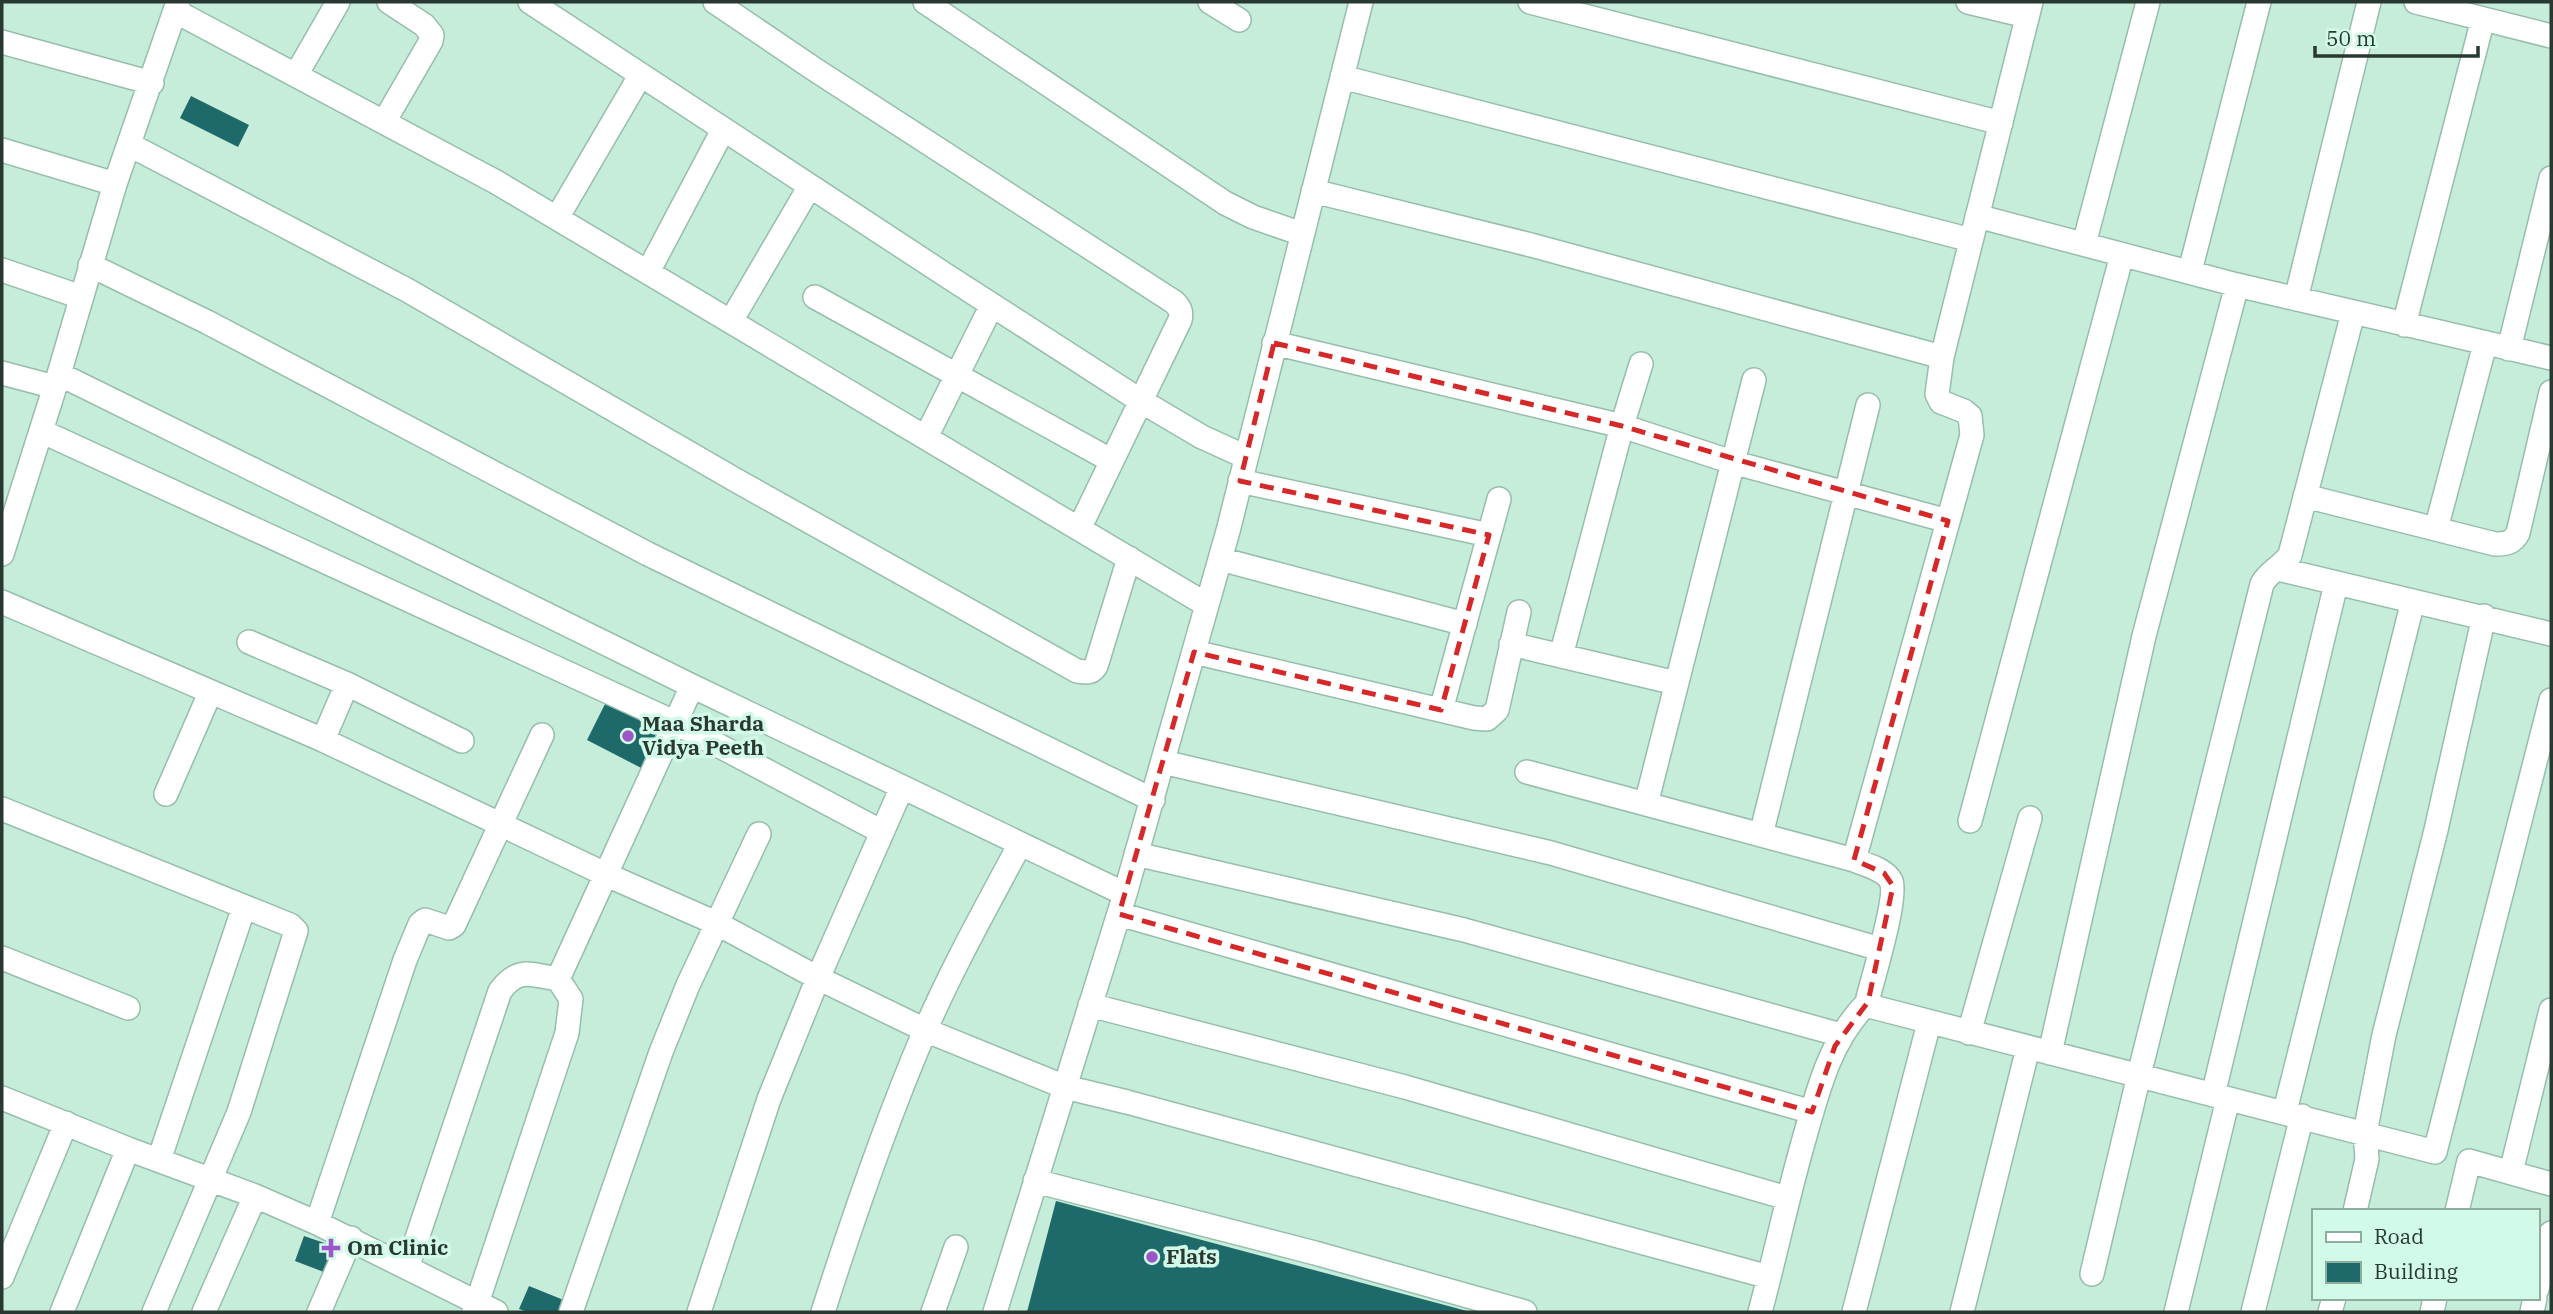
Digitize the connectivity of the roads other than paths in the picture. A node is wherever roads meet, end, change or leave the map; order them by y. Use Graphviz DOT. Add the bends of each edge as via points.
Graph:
graph roads {
  1 [pos="338,2"];
  2 [pos="389,2"];
  3 [pos="530,2"];
  4 [pos="715,2"];
  5 [pos="925,2"];
  6 [pos="1210,2"];
  7 [pos="1361,2"];
  8 [pos="1530,2"];
  9 [pos="1968,2"];
  10 [pos="2148,2"];
  11 [pos="2259,2"];
  12 [pos="2369,2"];
  13 [pos="2416,2"];
  14 [pos="176,6"];
  15 [pos="2029,9"];
  16 [pos="2483,19"];
  17 [pos="1239,20"];
  18 [pos="2551,37"];
  19 [pos="2,42"];
  20 [pos="296,75"];
  21 [pos="640,76"];
  22 [pos="1342,77"];
  23 [pos="152,83"];
  24 [pos="384,122"];
  25 [pos="2001,123"];
  26 [pos="723,130"];
  27 [pos="130,145"];
  28 [pos="2,150"];
  29 [pos="2551,177"];
  30 [pos="115,184"];
  31 [pos="810,186"];
  32 [pos="1313,191"];
  33 [pos="1978,216"];
  34 [pos="557,218"];
  35 [pos="1302,234"];
  36 [pos="1971,240"];
  37 [pos="2084,244"];
  38 [pos="2122,255"];
  39 [pos="90,265"];
  40 [pos="2,270"];
  41 [pos="2190,271"];
  42 [pos="648,272"];
  43 [pos="2236,285"];
  44 [pos="81,297"];
  45 [pos="815,297"];
  46 [pos="2296,299"];
  47 [pos="992,305"];
  48 [pos="2353,313"];
  49 [pos="731,321"];
  50 [pos="2403,326"];
  51 [pos="1274,343"];
  52 [pos="2485,344"];
  53 [pos="2509,349"];
  54 [pos="1942,356"];
  55 [pos="2551,358"];
  56 [pos="1641,364"];
  57 [pos="2,373"];
  58 [pos="956,374"];
  59 [pos="1754,380"];
  60 [pos="57,381"];
  61 [pos="2551,391"];
  62 [pos="1142,401"];
  63 [pos="1868,405"];
  64 [pos="1622,426"];
  65 [pos="41,431"];
  66 [pos="926,437"];
  67 [pos="1246,457"];
  68 [pos="1112,461"];
  69 [pos="1732,462"];
  70 [pos="1240,481"];
  71 [pos="1846,493"];
  72 [pos="2305,496"];
  73 [pos="1499,499"];
  74 [pos="1948,522"];
  75 [pos="1079,528"];
  76 [pos="2436,529"];
  77 [pos="1489,535"];
  78 [pos="2,554"];
  79 [pos="1129,558"];
  80 [pos="1220,559"];
  81 [pos="2278,569"];
  82 [pos="2336,584"];
  83 [pos="2413,601"];
  84 [pos="2,603"];
  85 [pos="1207,605"];
  86 [pos="1519,612"];
  87 [pos="2484,616"];
  88 [pos="1465,624"];
  89 [pos="2551,634"];
  90 [pos="249,642"];
  91 [pos="1511,645"];
  92 [pos="1194,652"];
  93 [pos="1561,656"];
  94 [pos="1676,683"];
  95 [pos="347,684"];
  96 [pos="692,686"];
  97 [pos="210,693"];
  98 [pos="2551,700"];
  99 [pos="1441,710"];
  100 [pos="676,723"];
  101 [pos="541,735"];
  102 [pos="323,740"];
  103 [pos="462,741"];
  104 [pos="1163,762"];
  105 [pos="1527,772"];
  106 [pos="902,787"];
  107 [pos="166,794"];
  108 [pos="1153,800"];
  109 [pos="1646,804"];
  110 [pos="2,809"];
  111 [pos="2030,818"];
  112 [pos="1970,821"];
  113 [pos="500,824"];
  114 [pos="882,832"];
  115 [pos="759,834"];
  116 [pos="1761,835"];
  117 [pos="1020,844"];
  118 [pos="1136,854"];
  119 [pos="1854,860"];
  120 [pos="607,875"];
  121 [pos="1122,904"];
  122 [pos="244,907"];
  123 [pos="716,923"];
  124 [pos="1880,949"];
  125 [pos="2,958"];
  126 [pos="818,978"];
  127 [pos="558,979"];
  128 [pos="1868,1002"];
  129 [pos="1090,1005"];
  130 [pos="128,1008"];
  131 [pos="2551,1010"];
  132 [pos="1929,1023"];
  133 [pos="925,1030"];
  134 [pos="1969,1033"];
  135 [pos="1841,1034"];
  136 [pos="2039,1051"];
  137 [pos="2139,1075"];
  138 [pos="1065,1087"];
  139 [pos="2221,1097"];
  140 [pos="2,1098"];
  141 [pos="1812,1112"];
  142 [pos="2293,1114"];
  143 [pos="66,1123"];
  144 [pos="2365,1133"];
  145 [pos="128,1149"];
  146 [pos="2435,1152"];
  147 [pos="159,1160"];
  148 [pos="2469,1161"];
  149 [pos="2511,1172"];
  150 [pos="212,1179"];
  151 [pos="1035,1181"];
  152 [pos="2551,1184"];
  153 [pos="254,1196"];
  154 [pos="1787,1198"];
  155 [pos="2355,1209"];
  156 [pos="2457,1209"];
  157 [pos="317,1223"];
  158 [pos="2551,1233"];
  159 [pos="351,1238"];
  160 [pos="956,1247"];
  161 [pos="407,1268"];
  162 [pos="2092,1274"];
  163 [pos="2,1277"];
  164 [pos="1769,1277"];
  165 [pos="2539,1282"];
  166 [pos="482,1310"];
  167 [pos="62,1312"];
  168 [pos="154,1312"];
  169 [pos="204,1312"];
  170 [pos="319,1312"];
  171 [pos="571,1312"];
  172 [pos="699,1312"];
  173 [pos="823,1312"];
  174 [pos="933,1312"];
  175 [pos="995,1312"];
  176 [pos="1525,1312"];
  177 [pos="1760,1312"];
  178 [pos="1854,1312"];
  179 [pos="1962,1312"];
  180 [pos="2176,1312"];
  181 [pos="2253,1312"];
  1 -- 20 [label="street"];
  2 -- 24 [label="street" via="432,35"];
  3 -- 21 [label="street"];
  4 -- 62 [label="street" via="1174,302 1180,320"];
  5 -- 35 [label="street" via="1225,203"];
  6 -- 17 [label="street"];
  7 -- 22 [label="street"];
  8 -- 25 [label="street"];
  9 -- 15 [label="street"];
  10 -- 37 [label="street"];
  11 -- 41 [label="street"];
  12 -- 46 [label="street"];
  13 -- 16 [label="street"];
  14 -- 20 [label="street"];
  14 -- 23 [label="street"];
  15 -- 25 [label="street"];
  16 -- 18 [label="street"];
  16 -- 50 [label="street"];
  19 -- 23 [label="street"];
  20 -- 24 [label="street"];
  21 -- 26 [label="street"];
  21 -- 34 [label="street"];
  22 -- 32 [label="street"];
  22 -- 36 [label="street"];
  23 -- 27 [label="street"];
  24 -- 34 [label="street"];
  25 -- 33 [label="street"];
  26 -- 31 [label="street"];
  26 -- 42 [label="street"];
  27 -- 30 [label="street"];
  27 -- 79 [label="street" via="407,290 1077,671 1087,673 1097,666"];
  28 -- 30 [label="street"];
  29 -- 53 [label="street"];
  30 -- 39 [label="street"];
  31 -- 47 [label="street"];
  31 -- 49 [label="street"];
  32 -- 35 [label="street"];
  32 -- 54 [label="street"];
  33 -- 36 [label="street"];
  33 -- 37 [label="street"];
  34 -- 42 [label="street"];
  35 -- 51 [label="street"];
  36 -- 54 [label="street"];
  37 -- 38 [label="street"];
  38 -- 41 [label="street"];
  38 -- 112 [label="street"];
  39 -- 44 [label="street"];
  39 -- 108 [label="street" via="207,321 648,554"];
  40 -- 44 [label="street"];
  41 -- 43 [label="street"];
  42 -- 49 [label="street"];
  43 -- 46 [label="street"];
  43 -- 136 [label="street"];
  44 -- 60 [label="street"];
  45 -- 58 [label="street"];
  46 -- 48 [label="street"];
  47 -- 58 [label="street"];
  47 -- 62 [label="street"];
  48 -- 50 [label="street"];
  48 -- 72 [label="street"];
  49 -- 66 [label="street"];
  50 -- 52 [label="street"];
  51 -- 64 [label="street"];
  51 -- 67 [label="street"];
  52 -- 53 [label="street"];
  52 -- 76 [label="street"];
  53 -- 55 [label="street"];
  54 -- 74 [label="street" via="1939,399 1964,411 1972,424"];
  56 -- 64 [label="street"];
  57 -- 60 [label="street"];
  58 -- 66 [label="street"];
  58 -- 68 [label="street"];
  59 -- 69 [label="street"];
  60 -- 65 [label="street"];
  60 -- 96 [label="street"];
  61 -- 76 [label="street" via="2515,540 2495,544"];
  62 -- 67 [label="street"];
  62 -- 68 [label="street"];
  63 -- 71 [label="street"];
  64 -- 69 [label="street"];
  64 -- 93 [label="street"];
  65 -- 78 [label="street"];
  65 -- 100 [label="street"];
  66 -- 75 [label="street"];
  67 -- 70 [label="street"];
  68 -- 75 [label="street"];
  69 -- 71 [label="street"];
  69 -- 94 [label="street"];
  70 -- 77 [label="street"];
  70 -- 80 [label="street"];
  71 -- 74 [label="street"];
  71 -- 116 [label="street"];
  72 -- 76 [label="street"];
  72 -- 81 [label="street" via="2290,555"];
  73 -- 77 [label="street"];
  74 -- 119 [label="street"];
  75 -- 79 [label="street"];
  77 -- 88 [label="street"];
  79 -- 85 [label="street"];
  80 -- 85 [label="street"];
  80 -- 88 [label="street"];
  81 -- 82 [label="street"];
  81 -- 137 [label="street" via="2262,584"];
  82 -- 83 [label="street"];
  82 -- 139 [label="street"];
  83 -- 87 [label="street"];
  83 -- 142 [label="street"];
  84 -- 97 [label="street"];
  85 -- 92 [label="street"];
  86 -- 91 [label="street"];
  87 -- 89 [label="street"];
  87 -- 144 [label="street"];
  88 -- 99 [label="street"];
  90 -- 95 [label="street"];
  91 -- 93 [label="street"];
  91 -- 99 [label="street" via="1494,715 1474,718"];
  92 -- 99 [label="street"];
  92 -- 104 [label="street"];
  93 -- 94 [label="street"];
  94 -- 109 [label="street"];
  95 -- 102 [label="street"];
  95 -- 103 [label="street"];
  96 -- 100 [label="street"];
  96 -- 106 [label="street"];
  97 -- 102 [label="street"];
  97 -- 107 [label="street"];
  98 -- 146 [label="street"];
  100 -- 114 [label="street"];
  100 -- 120 [label="street"];
  101 -- 113 [label="street"];
  102 -- 113 [label="street"];
  104 -- 108 [label="street"];
  104 -- 124 [label="street" via="1550,853"];
  105 -- 109 [label="street"];
  106 -- 114 [label="street"];
  106 -- 117 [label="street"];
  108 -- 118 [label="street"];
  109 -- 116 [label="street"];
  110 -- 122 [label="street"];
  111 -- 134 [label="street"];
  113 -- 120 [label="street"];
  113 -- 157 [label="street" via="454,925 449,928 429,919 420,924"];
  114 -- 126 [label="street"];
  115 -- 123 [label="street"];
  116 -- 119 [label="street"];
  117 -- 121 [label="street"];
  117 -- 133 [label="street"];
  118 -- 121 [label="street"];
  118 -- 135 [label="street" via="1464,930"];
  119 -- 124 [label="street" via="1884,873 1893,886"];
  120 -- 123 [label="street"];
  120 -- 127 [label="street"];
  121 -- 129 [label="street"];
  121 -- 141 [label="street"];
  122 -- 147 [label="street"];
  122 -- 150 [label="street" via="290,925 296,934 239,1112"];
  123 -- 126 [label="street"];
  123 -- 171 [label="street" via="661,1052"];
  124 -- 128 [label="street"];
  125 -- 130 [label="street"];
  126 -- 133 [label="street"];
  126 -- 172 [label="street" via="769,1100"];
  127 -- 161 [label="street" via="517,974 500,991"];
  127 -- 166 [label="street" via="571,999 567,1034"];
  128 -- 132 [label="street"];
  128 -- 135 [label="street"];
  129 -- 138 [label="street"];
  129 -- 154 [label="street" via="1405,1087"];
  131 -- 149 [label="street"];
  132 -- 134 [label="street"];
  132 -- 178 [label="street"];
  133 -- 138 [label="street"];
  133 -- 173 [label="street" via="887,1123"];
  134 -- 136 [label="street"];
  135 -- 141 [label="street"];
  136 -- 137 [label="street"];
  136 -- 179 [label="street"];
  137 -- 139 [label="street"];
  137 -- 162 [label="street"];
  138 -- 151 [label="street"];
  138 -- 164 [label="street"];
  139 -- 142 [label="street"];
  139 -- 180 [label="street"];
  140 -- 143 [label="street"];
  141 -- 154 [label="street"];
  142 -- 144 [label="street"];
  142 -- 181 [label="street"];
  143 -- 145 [label="street"];
  143 -- 163 [label="street"];
  144 -- 146 [label="street"];
  144 -- 155 [label="street" via="2367,1159"];
  145 -- 147 [label="street"];
  145 -- 167 [label="street"];
  146 -- 148 [label="street"];
  147 -- 150 [label="street"];
  148 -- 149 [label="street"];
  148 -- 156 [label="street"];
  149 -- 152 [label="street"];
  150 -- 153 [label="street"];
  150 -- 168 [label="street"];
  151 -- 175 [label="street"];
  151 -- 176 [label="street"];
  153 -- 157 [label="street"];
  153 -- 169 [label="street"];
  154 -- 164 [label="street"];
  157 -- 159 [label="street"];
  158 -- 165 [label="street"];
  159 -- 161 [label="street"];
  159 -- 170 [label="street"];
  160 -- 174 [label="street"];
  161 -- 166 [label="street"];
  164 -- 177 [label="street"];
}
